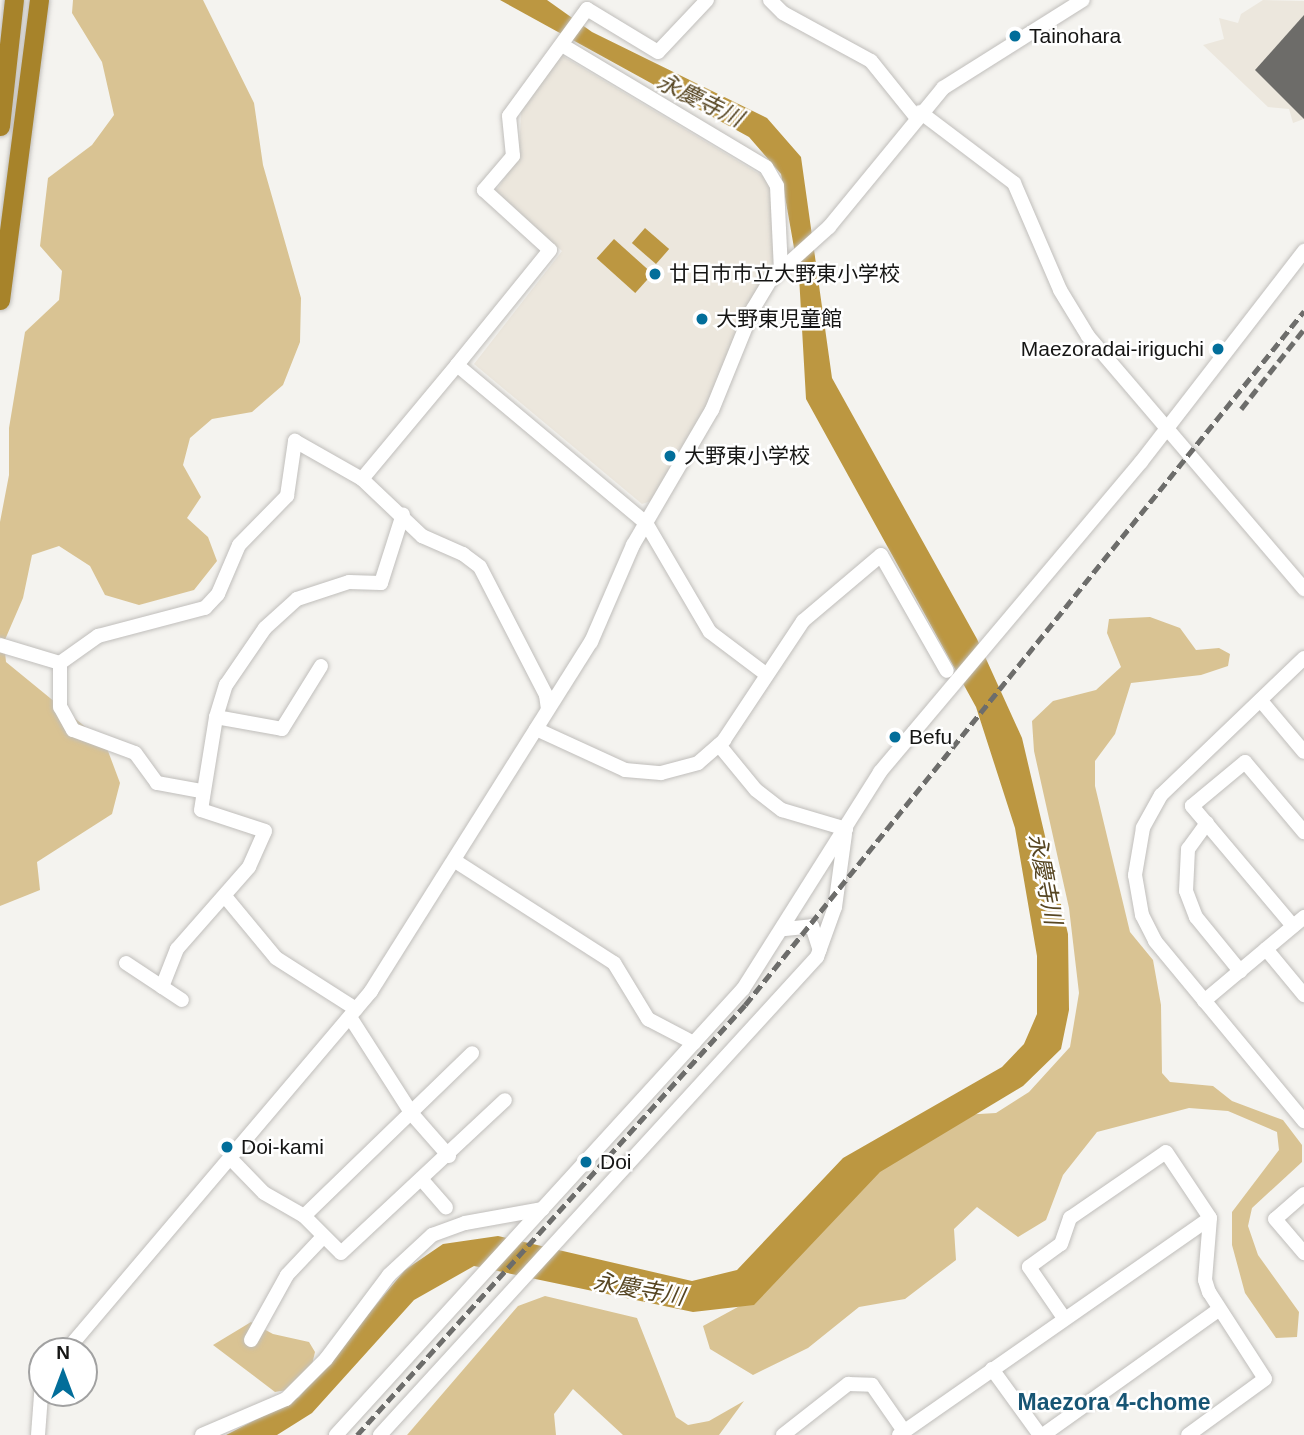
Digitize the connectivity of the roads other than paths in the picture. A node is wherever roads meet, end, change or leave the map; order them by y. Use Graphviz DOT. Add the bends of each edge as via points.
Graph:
graph roads {
  1 [pos="15,0"];
  2 [pos="39,0"];
  3 [pos="707,0"];
  4 [pos="770,0"];
  5 [pos="1083,0"];
  6 [pos="562,45"];
  7 [pos="918,114"];
  8 [pos="0,126"];
  9 [pos="1304,251"];
  10 [pos="782,268"];
  11 [pos="0,300"];
  12 [pos="457,365"];
  13 [pos="1169,428"];
  14 [pos="362,479"];
  15 [pos="403,514"];
  16 [pos="646,523"];
  17 [pos="1304,589"];
  18 [pos="0,645"];
  19 [pos="1304,658"];
  20 [pos="60,663"];
  21 [pos="321,666"];
  22 [pos="947,671"];
  23 [pos="767,675"];
  24 [pos="1262,702"];
  25 [pos="548,709"];
  26 [pos="216,717"];
  27 [pos="536,729"];
  28 [pos="719,746"];
  29 [pos="1304,752"];
  30 [pos="201,791"];
  31 [pos="1207,823"];
  32 [pos="846,829"];
  33 [pos="1304,832"];
  34 [pos="455,861"];
  35 [pos="228,900"];
  36 [pos="1298,922"];
  37 [pos="786,929"];
  38 [pos="1266,949"];
  39 [pos="817,957"];
  40 [pos="126,963"];
  41 [pos="1240,971"];
  42 [pos="162,987"];
  43 [pos="1304,995"];
  44 [pos="182,1000"];
  45 [pos="1204,1001"];
  46 [pos="353,1013"];
  47 [pos="694,1042"];
  48 [pos="472,1053"];
  49 [pos="505,1100"];
  50 [pos="412,1114"];
  51 [pos="1304,1122"];
  52 [pos="449,1156"];
  53 [pos="231,1159"];
  54 [pos="423,1181"];
  55 [pos="1304,1194"];
  56 [pos="446,1207"];
  57 [pos="543,1209"];
  58 [pos="304,1216"];
  59 [pos="1210,1218"];
  60 [pos="321,1238"];
  61 [pos="1304,1253"];
  62 [pos="1217,1311"];
  63 [pos="1064,1318"];
  64 [pos="77,1337"];
  65 [pos="251,1340"];
  66 [pos="992,1369"];
  67 [pos="40,1407"];
  68 [pos="902,1433"];
  69 [pos="38,1435"];
  70 [pos="202,1435"];
  71 [pos="336,1435"];
  72 [pos="380,1435"];
  73 [pos="783,1435"];
  74 [pos="1041,1435"];
  75 [pos="1188,1435"];
  1 -- 8 [label="highway"];
  2 -- 11 [label="highway"];
  3 -- 6 [label="street" via="658,52 587,9"];
  4 -- 7 [label="street" via="783,13 871,61"];
  5 -- 7 [label="street" via="958,76"];
  6 -- 10 [label="street" via="766,167 777,186"];
  6 -- 12 [label="street" via="509,116 513,156 484,190 550,250"];
  7 -- 10 [label="street" via="816,240"];
  7 -- 13 [label="street" via="1014,183 1073,314"];
  9 -- 13 [label="street"];
  10 -- 16 [label="street" via="761,293 712,410"];
  12 -- 14 [label="street"];
  12 -- 16 [label="street"];
  13 -- 17 [label="street"];
  13 -- 32 [label="street" via="880,772"];
  14 -- 15 [label="street"];
  14 -- 20 [label="street" via="295,441 287,496 239,545 218,594 205,608 98,636"];
  15 -- 25 [label="street" via="422,536 480,567 546,695"];
  15 -- 26 [label="street" via="381,583 324,588 279,611 226,685"];
  16 -- 23 [label="street" via="710,632"];
  16 -- 25 [label="street" via="591,642"];
  18 -- 20 [label="street"];
  19 -- 24 [label="street"];
  20 -- 30 [label="street" via="60,707 73,730 135,754 157,783"];
  21 -- 26 [label="street" via="282,729"];
  22 -- 23 [label="street" via="881,555 820,603"];
  23 -- 28 [label="street"];
  24 -- 29 [label="street"];
  24 -- 45 [label="street" via="1161,795 1139,840 1135,875 1142,915 1154,941"];
  25 -- 27 [label="street"];
  26 -- 30 [label="street"];
  27 -- 28 [label="street" via="575,751 642,773 698,763"];
  27 -- 34 [label="street"];
  28 -- 32 [label="street" via="756,790 782,810"];
  30 -- 42 [label="street" via="201,810 265,831 249,867 177,949"];
  31 -- 33 [label="street" via="1192,806 1245,762"];
  31 -- 36 [label="street"];
  31 -- 41 [label="street" via="1188,849 1186,891 1196,916"];
  32 -- 37 [label="street"];
  32 -- 39 [label="street" via="835,907"];
  34 -- 46 [label="street"];
  34 -- 47 [label="street" via="614,963 648,1019"];
  35 -- 46 [label="street" via="276,958"];
  36 -- 38 [label="street"];
  37 -- 39 [label="street" via="796,924 811,926 821,940"];
  37 -- 47 [label="street" via="743,989"];
  38 -- 41 [label="street"];
  38 -- 43 [label="street"];
  39 -- 72 [label="street"];
  40 -- 42 [label="street"];
  41 -- 45 [label="street"];
  42 -- 44 [label="street"];
  45 -- 51 [label="street"];
  46 -- 50 [label="street"];
  46 -- 53 [label="street"];
  47 -- 57 [label="street"];
  48 -- 50 [label="street"];
  49 -- 52 [label="street"];
  50 -- 52 [label="street"];
  50 -- 58 [label="street"];
  52 -- 54 [label="street"];
  53 -- 58 [label="street" via="264,1194"];
  53 -- 64 [label="street"];
  54 -- 56 [label="street"];
  54 -- 60 [label="street" via="350,1249 334,1251"];
  55 -- 61 [label="street" via="1275,1219"];
  57 -- 70 [label="street" via="465,1223 432,1235 389,1275 326,1359 286,1399"];
  57 -- 71 [label="street"];
  58 -- 60 [label="street"];
  59 -- 62 [label="street" via="1205,1280"];
  59 -- 63 [label="street"];
  59 -- 63 [label="street" via="1166,1152 1091,1203 1070,1218 1061,1244 1029,1267"];
  60 -- 65 [label="street" via="287,1275"];
  62 -- 74 [label="street"];
  62 -- 75 [label="street" via="1265,1379"];
  63 -- 66 [label="street"];
  66 -- 68 [label="street"];
  66 -- 74 [label="street"];
  67 -- 69 [label="street"];
  68 -- 73 [label="street" via="872,1385 848,1384"];
}
